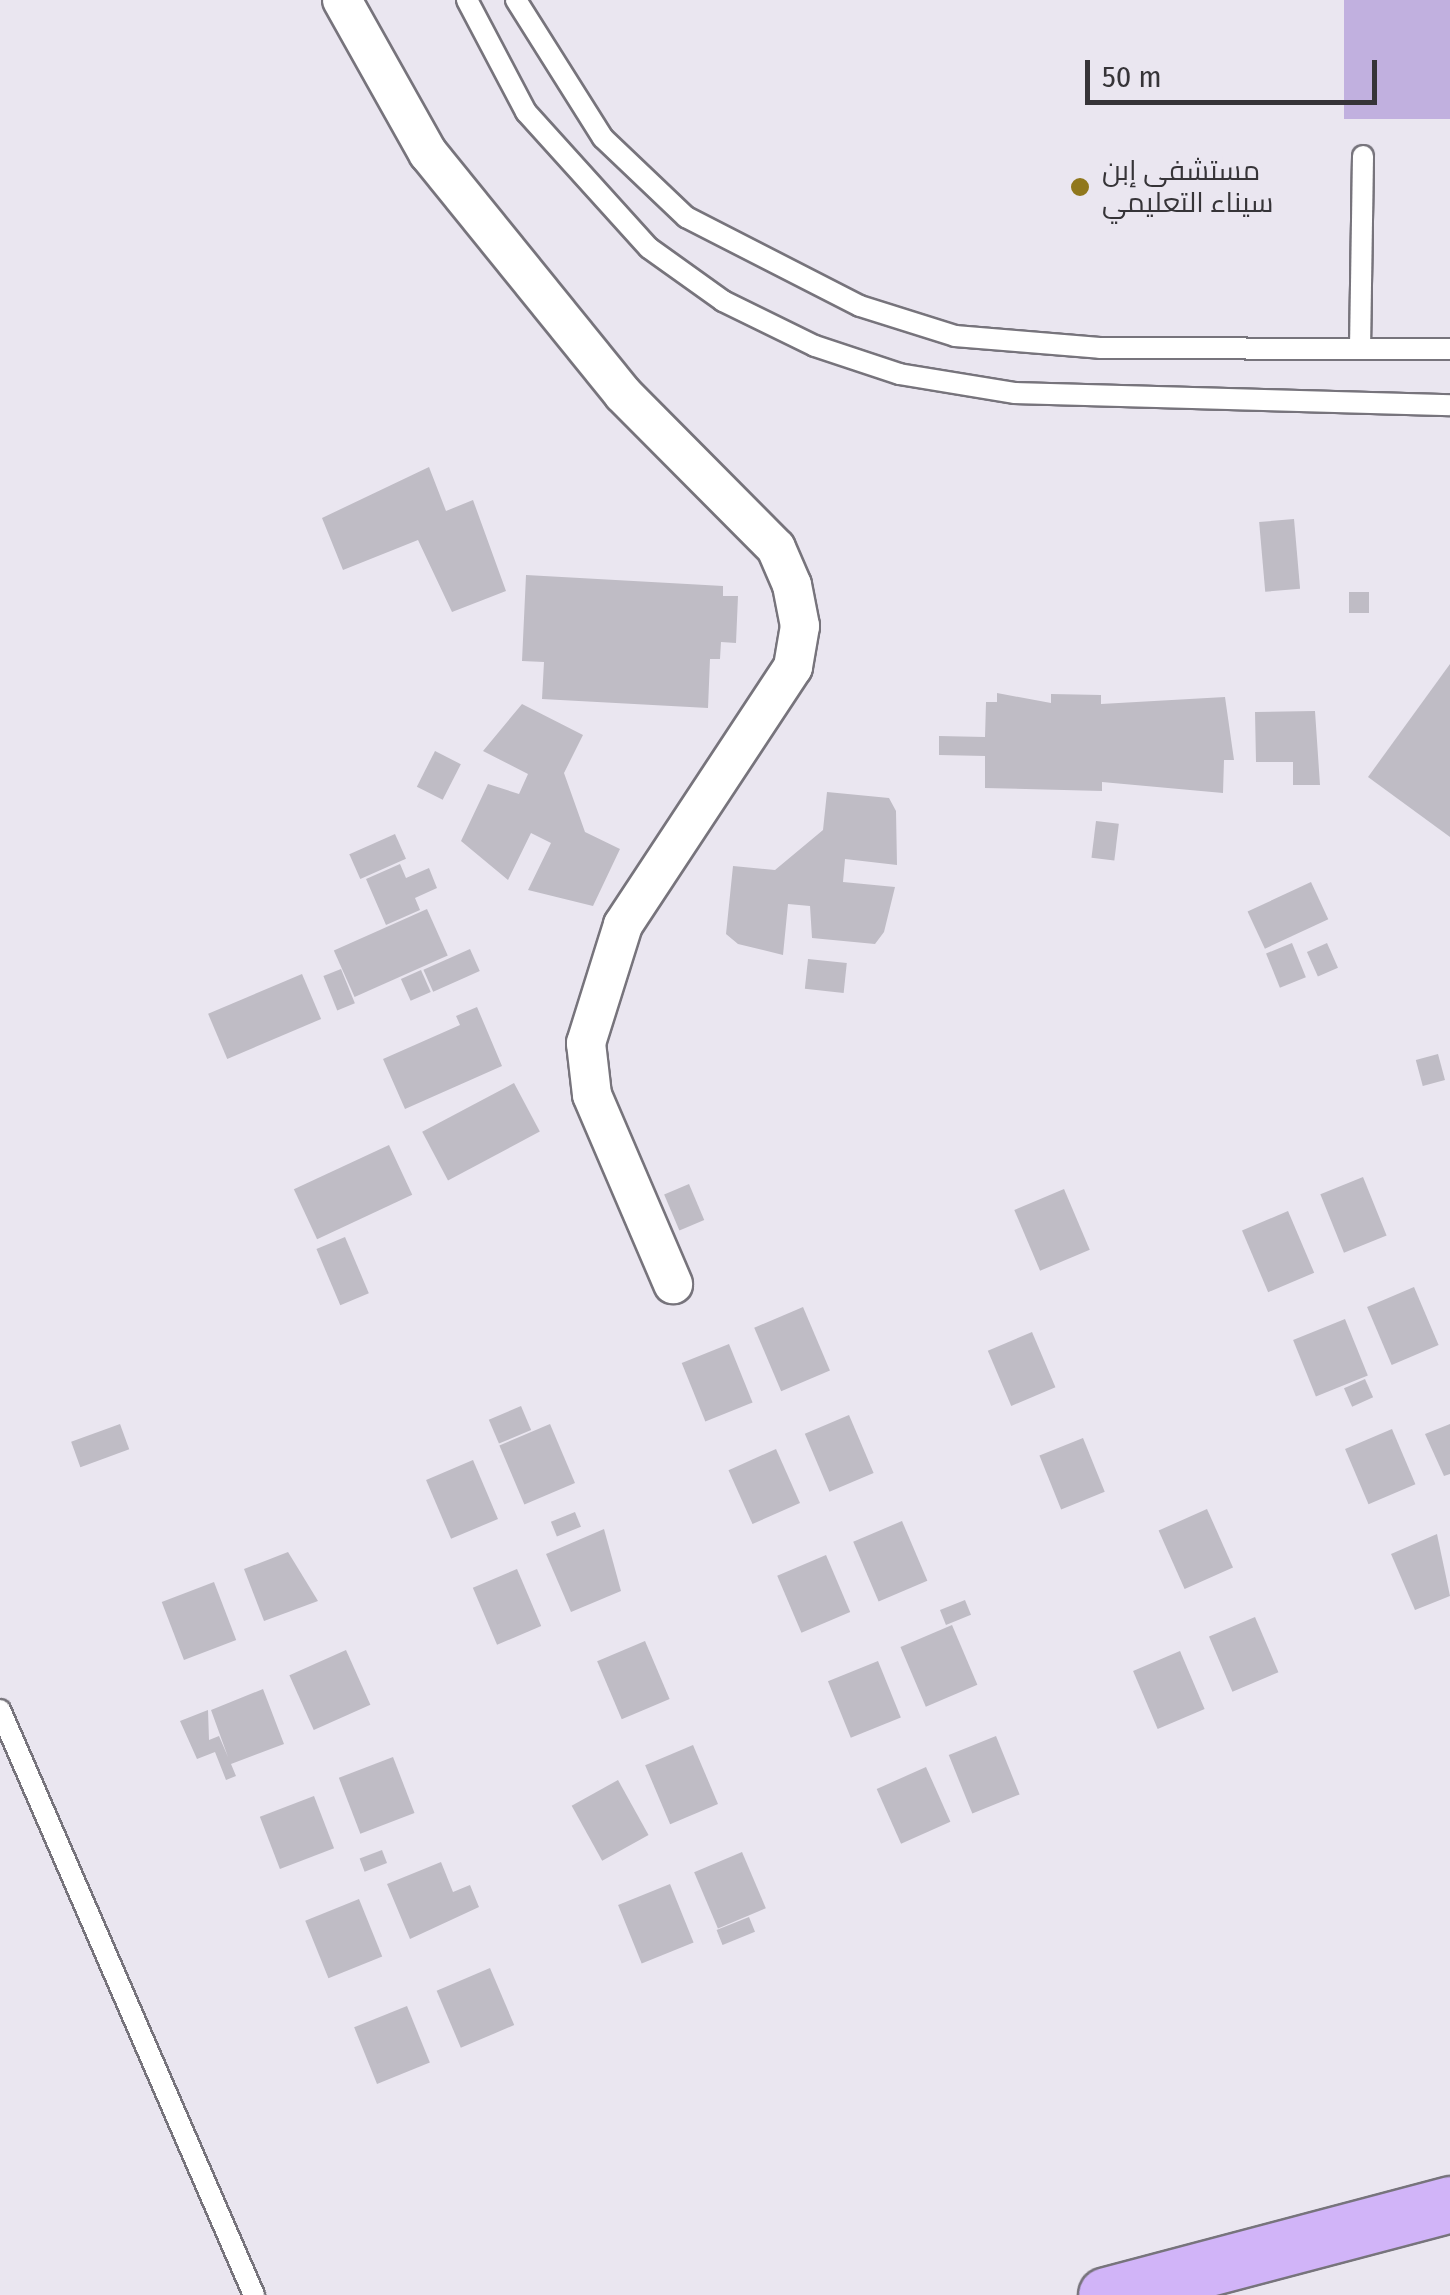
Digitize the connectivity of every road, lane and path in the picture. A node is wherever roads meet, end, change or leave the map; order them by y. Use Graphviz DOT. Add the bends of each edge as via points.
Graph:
graph roads {
  1 [pos="342,0"];
  2 [pos="467,0"];
  3 [pos="516,0"];
  4 [pos="1363,156"];
  5 [pos="1360,348"];
  6 [pos="1450,349"];
  7 [pos="1450,405"];
  8 [pos="673,1284"];
  9 [pos="0,1710"];
  10 [pos="1450,2204"];
  11 [pos="254,2295"];
  12 [pos="1106,2295"];
  1 -- 8 [label="street" via="428,153 623,394 776,548 792,585 793,667 623,925 586,1043 592,1095"];
  2 -- 7 [label="lane" via="526,112 649,248 724,301 815,346 899,374 1014,393"];
  3 -- 5 [label="lane" via="602,138 686,217 860,306 955,336 1082,346"];
  4 -- 5 [label="lane"];
  5 -- 6 [label="lane"];
  9 -- 11 [label="lane"];
  10 -- 12 [label="main road"];
}
